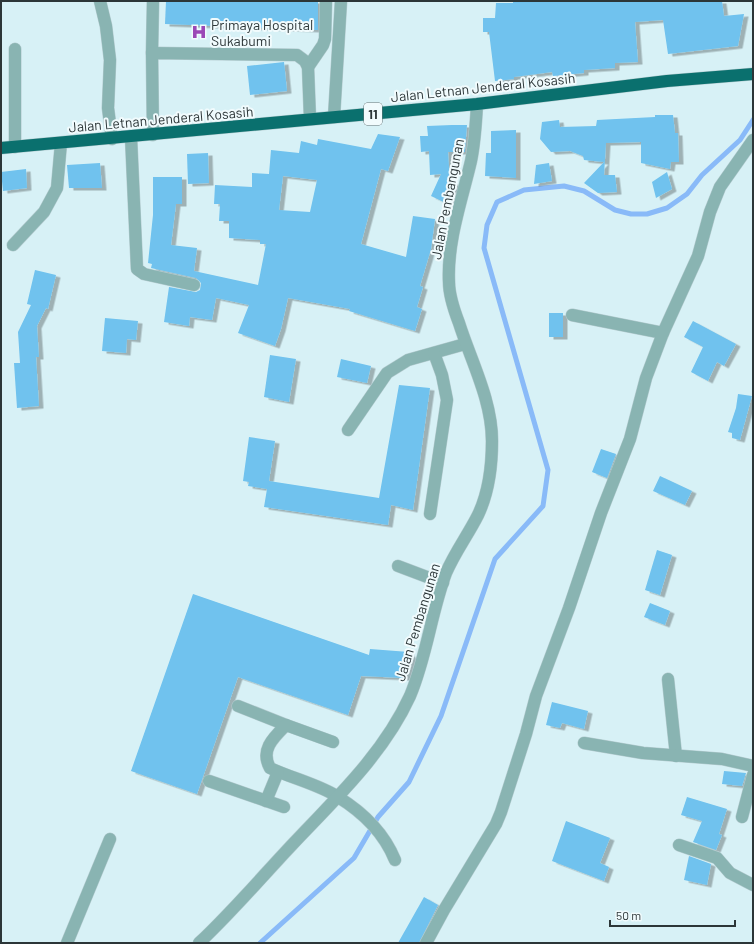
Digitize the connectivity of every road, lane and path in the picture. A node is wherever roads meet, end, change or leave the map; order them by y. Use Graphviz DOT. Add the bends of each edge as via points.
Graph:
graph roads {
  1 [pos="100,1"];
  2 [pos="153,1"];
  3 [pos="326,1"];
  4 [pos="341,1"];
  5 [pos="15,49"];
  6 [pos="152,53"];
  7 [pos="308,67"];
  8 [pos="748,74"];
  9 [pos="477,104"];
  10 [pos="334,117"];
  11 [pos="310,119"];
  12 [pos="153,135"];
  13 [pos="131,137"];
  14 [pos="112,139"];
  15 [pos="753,140"];
  16 [pos="61,143"];
  17 [pos="15,147"];
  18 [pos="1,148"];
  19 [pos="13,245"];
  20 [pos="194,285"];
  21 [pos="572,315"];
  22 [pos="663,333"];
  23 [pos="465,344"];
  24 [pos="434,353"];
  25 [pos="348,430"];
  26 [pos="430,514"];
  27 [pos="398,566"];
  28 [pos="443,583"];
  29 [pos="668,680"];
  30 [pos="238,706"];
  31 [pos="286,725"];
  32 [pos="333,742"];
  33 [pos="584,743"];
  34 [pos="676,756"];
  35 [pos="753,766"];
  36 [pos="278,772"];
  37 [pos="753,776"];
  38 [pos="209,781"];
  39 [pos="338,797"];
  40 [pos="266,801"];
  41 [pos="284,807"];
  42 [pos="742,817"];
  43 [pos="110,839"];
  44 [pos="679,845"];
  45 [pos="395,860"];
  46 [pos="753,885"];
  47 [pos="67,943"];
  48 [pos="199,943"];
  49 [pos="426,943"];
  1 -- 14 [label="street" via="110,60 108,108"];
  2 -- 6 [label="street"];
  3 -- 7 [label="street" via="325,39"];
  4 -- 10 [label="street"];
  5 -- 17 [label="street"];
  6 -- 7 [label="street" via="297,55 305,60"];
  6 -- 12 [label="street"];
  7 -- 11 [label="street"];
  8 -- 9 [label="highway, Jalan Letnan Jenderal Kosasih / 11"];
  9 -- 10 [label="highway, Jalan Letnan Jenderal Kosasih / 11"];
  9 -- 23 [label="street, Jalan Pembangunan" via="472,159 449,269 449,287"];
  10 -- 11 [label="highway, Jalan Letnan Jenderal Kosasih / 11"];
  11 -- 12 [label="highway, Jalan Letnan Jenderal Kosasih / 11"];
  12 -- 13 [label="highway, Jalan Letnan Jenderal Kosasih / 11"];
  13 -- 14 [label="highway, Jalan Letnan Jenderal Kosasih / 11"];
  13 -- 20 [label="street" via="137,269 144,274"];
  14 -- 16 [label="highway, Jalan Letnan Jenderal Kosasih / 11"];
  15 -- 22 [label="street" via="720,187 698,256"];
  16 -- 17 [label="highway, Jalan Letnan Jenderal Kosasih / 11"];
  16 -- 19 [label="street" via="57,188 44,212"];
  17 -- 18 [label="highway, Jalan Letnan Jenderal Kosasih / 11"];
  21 -- 22 [label="street"];
  22 -- 49 [label="street" via="646,378 630,439 536,696 501,812"];
  23 -- 24 [label="street"];
  23 -- 28 [label="street, Jalan Pembangunan" via="488,412 491,426 491,458 485,496 478,514 452,559"];
  24 -- 25 [label="street" via="408,360 387,373"];
  24 -- 26 [label="street" via="447,400"];
  27 -- 28 [label="street"];
  28 -- 39 [label="street, Jalan Pembangunan" via="423,661 410,695 376,755 355,775"];
  29 -- 34 [label="street"];
  30 -- 31 [label="street"];
  31 -- 32 [label="street"];
  31 -- 36 [label="street" via="266,750 266,761 270,768"];
  33 -- 34 [label="street"];
  34 -- 35 [label="street" via="722,759"];
  36 -- 39 [label="street"];
  36 -- 40 [label="street"];
  37 -- 42 [label="street"];
  38 -- 40 [label="street"];
  39 -- 45 [label="street" via="378,829 388,843"];
  39 -- 48 [label="street, Jalan Pembangunan"];
  40 -- 41 [label="street"];
  43 -- 47 [label="street"];
  44 -- 46 [label="street" via="716,858 730,873"];
}
